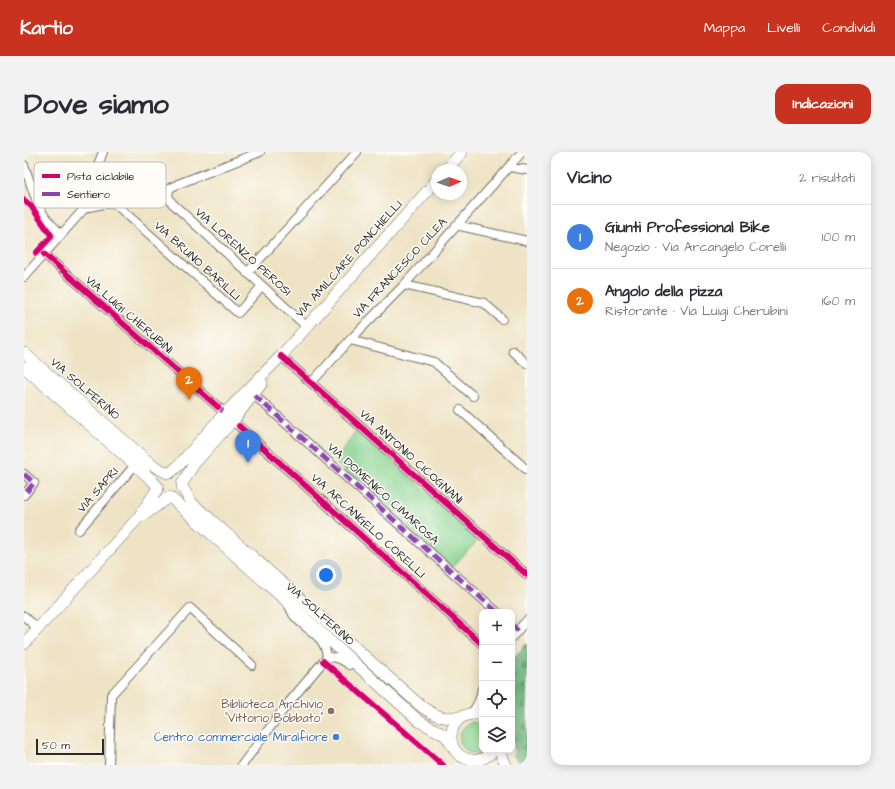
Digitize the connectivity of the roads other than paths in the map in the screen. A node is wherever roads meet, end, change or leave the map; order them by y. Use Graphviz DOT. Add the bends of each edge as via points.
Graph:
graph roads {
  1 [pos="103,152"];
  2 [pos="260,152"];
  3 [pos="357,152"];
  4 [pos="462,152"];
  5 [pos="522,152"];
  6 [pos="99,162"];
  7 [pos="451,164"];
  8 [pos="24,165"];
  9 [pos="510,167"];
  10 [pos="527,170"];
  11 [pos="431,187"];
  12 [pos="168,193"];
  13 [pos="34,194"];
  14 [pos="40,208"];
  15 [pos="87,208"];
  16 [pos="120,208"];
  17 [pos="456,225"];
  18 [pos="61,235"];
  19 [pos="527,241"];
  20 [pos="44,254"];
  21 [pos="247,273"];
  22 [pos="24,277"];
  23 [pos="404,285"];
  24 [pos="262,286"];
  25 [pos="502,319"];
  26 [pos="307,327"];
  27 [pos="350,340"];
  28 [pos="512,351"];
  29 [pos="24,353"];
  30 [pos="281,356"];
  31 [pos="527,364"];
  32 [pos="24,367"];
  33 [pos="311,383"];
  34 [pos="254,395"];
  35 [pos="473,396"];
  36 [pos="460,410"];
  37 [pos="229,417"];
  38 [pos="135,465"];
  39 [pos="527,470"];
  40 [pos="168,473"];
  41 [pos="24,474"];
  42 [pos="182,485"];
  43 [pos="158,488"];
  44 [pos="24,495"];
  45 [pos="169,497"];
  46 [pos="138,518"];
  47 [pos="79,530"];
  48 [pos="527,575"];
  49 [pos="285,600"];
  50 [pos="494,609"];
  51 [pos="24,616"];
  52 [pos="527,620"];
  53 [pos="38,629"];
  54 [pos="515,630"];
  55 [pos="479,641"];
  56 [pos="24,644"];
  57 [pos="327,657"];
  58 [pos="252,665"];
  59 [pos="392,696"];
  60 [pos="479,701"];
  61 [pos="466,715"];
  62 [pos="479,715"];
  63 [pos="453,747"];
  64 [pos="491,753"];
  65 [pos="500,753"];
  66 [pos="467,759"];
  67 [pos="109,765"];
  68 [pos="242,765"];
  69 [pos="477,765"];
  70 [pos="506,765"];
  1 -- 6 [label="street"];
  2 -- 12 [label="street" via="178,184 170,188"];
  3 -- 21 [label="street"];
  4 -- 7 [label="main road"];
  5 -- 9 [label="street, VIA FRANCESCO CILEA"];
  8 -- 13 [label="street"];
  9 -- 10 [label="street"];
  9 -- 17 [label="street, VIA FRANCESCO CILEA"];
  11 -- 26 [label="main road, VIA AMILCARE PONCHIELLI"];
  12 -- 21 [label="street, VIA LORENZO PEROSI" via="172,203"];
  14 -- 18 [label="street"];
  15 -- 18 [label="street"];
  16 -- 24 [label="street, VIA BRUNO BARILLI" via="238,313"];
  17 -- 19 [label="street"];
  17 -- 23 [label="street, VIA FRANCESCO CILEA"];
  18 -- 20 [label="street"];
  20 -- 22 [label="street"];
  20 -- 37 [label="street, VIA LUIGI CHERUBINI"];
  21 -- 24 [label="street, VIA LORENZO PEROSI"];
  23 -- 25 [label="street" via="484,303"];
  23 -- 27 [label="street, VIA FRANCESCO CILEA"];
  24 -- 26 [label="street, VIA LORENZO PEROSI"];
  26 -- 30 [label="main road, VIA AMILCARE PONCHIELLI"];
  27 -- 33 [label="street, VIA FRANCESCO CILEA"];
  27 -- 35 [label="street" via="434,362"];
  28 -- 31 [label="street"];
  29 -- 40 [label="main road, VIA SOLFERINO" via="152,465"];
  30 -- 33 [label="street, VIA ANTONIO CICOGNANI"];
  30 -- 34 [label="main road, VIA AMILCARE PONCHIELLI"];
  30 -- 37 [label="main road, VIA AMILCARE PONCHIELLI"];
  32 -- 38 [label="main road, VIA SOLFERINO"];
  33 -- 48 [label="street, VIA ANTONIO CICOGNANI"];
  34 -- 37 [label="main road, VIA AMILCARE PONCHIELLI"];
  34 -- 50 [label="street, VIA DOMENICO CIMAROSA"];
  36 -- 39 [label="street"];
  37 -- 40 [label="main road, VIA AMILCARE PONCHIELLI"];
  37 -- 42 [label="main road, VIA AMILCARE PONCHIELLI" via="194,464"];
  37 -- 55 [label="street, VIA ARCANGELO CORELLI"];
  38 -- 43 [label="main road, VIA SOLFERINO"];
  38 -- 47 [label="street, VIA SAPRI"];
  40 -- 42 [label="main road, VIA SOLFERINO" via="178,476"];
  40 -- 43 [label="main road" via="161,477"];
  41 -- 44 [label="street" via="34,483"];
  42 -- 45 [label="main road" via="177,496"];
  42 -- 61 [label="main road, VIA SOLFERINO" via="192,503 422,707 443,718"];
  43 -- 45 [label="main road, VIA SOLFERINO" via="162,494"];
  43 -- 46 [label="main road"];
  45 -- 46 [label="main road"];
  45 -- 49 [label="main road, VIA SOLFERINO"];
  46 -- 53 [label="main road"];
  49 -- 57 [label="street" via="294,616 322,641"];
  49 -- 59 [label="main road, VIA SOLFERINO"];
  51 -- 53 [label="street"];
  52 -- 54 [label="street"];
  53 -- 56 [label="main road"];
  57 -- 59 [label="street" via="342,659 373,687"];
  57 -- 68 [label="street"];
  58 -- 67 [label="street" via="190,608 111,696"];
  59 -- 63 [label="main road, VIA SOLFERINO" via="419,721 446,736"];
  60 -- 61 [label="street"];
  61 -- 62 [label="main road, VIA SOLFERINO"];
  61 -- 63 [label="main road" via="457,721 451,733"];
  63 -- 66 [label="main road, VIA SOLFERINO"];
  64 -- 66 [label="main road" via="481,760"];
  65 -- 70 [label="main road"];
  66 -- 69 [label="main road, VIA SOLFERINO"];
}
